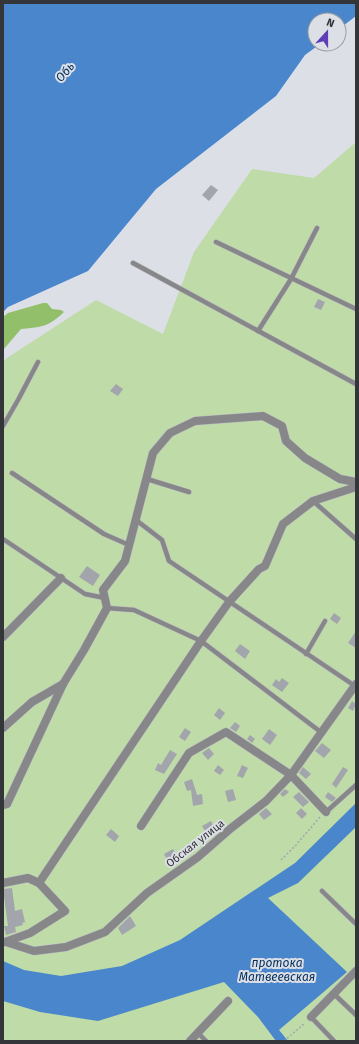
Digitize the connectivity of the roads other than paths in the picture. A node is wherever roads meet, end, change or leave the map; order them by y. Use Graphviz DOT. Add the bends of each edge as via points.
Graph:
graph roads {
  1 [pos="317,228"];
  2 [pos="216,242"];
  3 [pos="133,263"];
  4 [pos="291,279"];
  5 [pos="356,309"];
  6 [pos="258,331"];
  7 [pos="38,362"];
  8 [pos="356,384"];
  9 [pos="3,426"];
  10 [pos="12,473"];
  11 [pos="146,479"];
  12 [pos="356,482"];
  13 [pos="356,488"];
  14 [pos="190,492"];
  15 [pos="313,501"];
  16 [pos="136,520"];
  17 [pos="356,538"];
  18 [pos="3,539"];
  19 [pos="129,545"];
  20 [pos="61,578"];
  21 [pos="105,598"];
  22 [pos="228,602"];
  23 [pos="107,608"];
  24 [pos="325,621"];
  25 [pos="3,637"];
  26 [pos="201,641"];
  27 [pos="306,654"];
  28 [pos="63,684"];
  29 [pos="355,685"];
  30 [pos="3,728"];
  31 [pos="322,733"];
  32 [pos="291,775"];
  33 [pos="356,785"];
  34 [pos="3,806"];
  35 [pos="326,812"];
  36 [pos="141,826"];
  37 [pos="3,883"];
  38 [pos="38,883"];
  39 [pos="322,891"];
  40 [pos="356,924"];
  41 [pos="4,942"];
  42 [pos="356,971"];
  43 [pos="334,994"];
  44 [pos="228,1001"];
  45 [pos="356,1015"];
  46 [pos="311,1017"];
  47 [pos="198,1033"];
  48 [pos="190,1041"];
  49 [pos="206,1041"];
  50 [pos="334,1041"];
  1 -- 4 [label="lane"];
  2 -- 4 [label="lane"];
  3 -- 6 [label="lane"];
  4 -- 5 [label="lane"];
  4 -- 6 [label="lane"];
  6 -- 8 [label="lane"];
  7 -- 9 [label="lane"];
  10 -- 19 [label="lane" via="104,534"];
  11 -- 12 [label="street" via="153,453 170,433 195,421 263,416 282,426 286,441 305,458 340,479"];
  11 -- 14 [label="lane"];
  11 -- 16 [label="street"];
  13 -- 15 [label="street"];
  15 -- 17 [label="lane"];
  15 -- 22 [label="street" via="283,524 266,566 259,569"];
  16 -- 19 [label="street"];
  16 -- 22 [label="lane" via="162,540 169,561"];
  18 -- 20 [label="lane"];
  19 -- 21 [label="street" via="125,560 103,590"];
  20 -- 21 [label="lane" via="85,594"];
  20 -- 25 [label="street"];
  21 -- 23 [label="street"];
  22 -- 26 [label="street"];
  22 -- 27 [label="lane"];
  23 -- 26 [label="lane" via="134,610"];
  23 -- 28 [label="street"];
  24 -- 27 [label="lane"];
  26 -- 31 [label="lane"];
  26 -- 38 [label="street"];
  27 -- 29 [label="lane"];
  28 -- 30 [label="street" via="32,702"];
  28 -- 34 [label="street" via="7,804"];
  29 -- 31 [label="street, Обская улица"];
  31 -- 32 [label="street, Обская улица"];
  32 -- 35 [label="street"];
  32 -- 36 [label="street" via="226,732 189,753"];
  32 -- 41 [label="street, Обская улица" via="266,801 198,857 147,893 105,932 66,947 34,951"];
  33 -- 35 [label="lane"];
  37 -- 38 [label="street" via="28,878"];
  38 -- 41 [label="street" via="64,911 30,933"];
  39 -- 40 [label="lane"];
  42 -- 43 [label="street"];
  43 -- 45 [label="lane"];
  43 -- 46 [label="street"];
  44 -- 47 [label="street"];
  46 -- 50 [label="lane"];
  47 -- 48 [label="street"];
  47 -- 49 [label="lane"];
}
